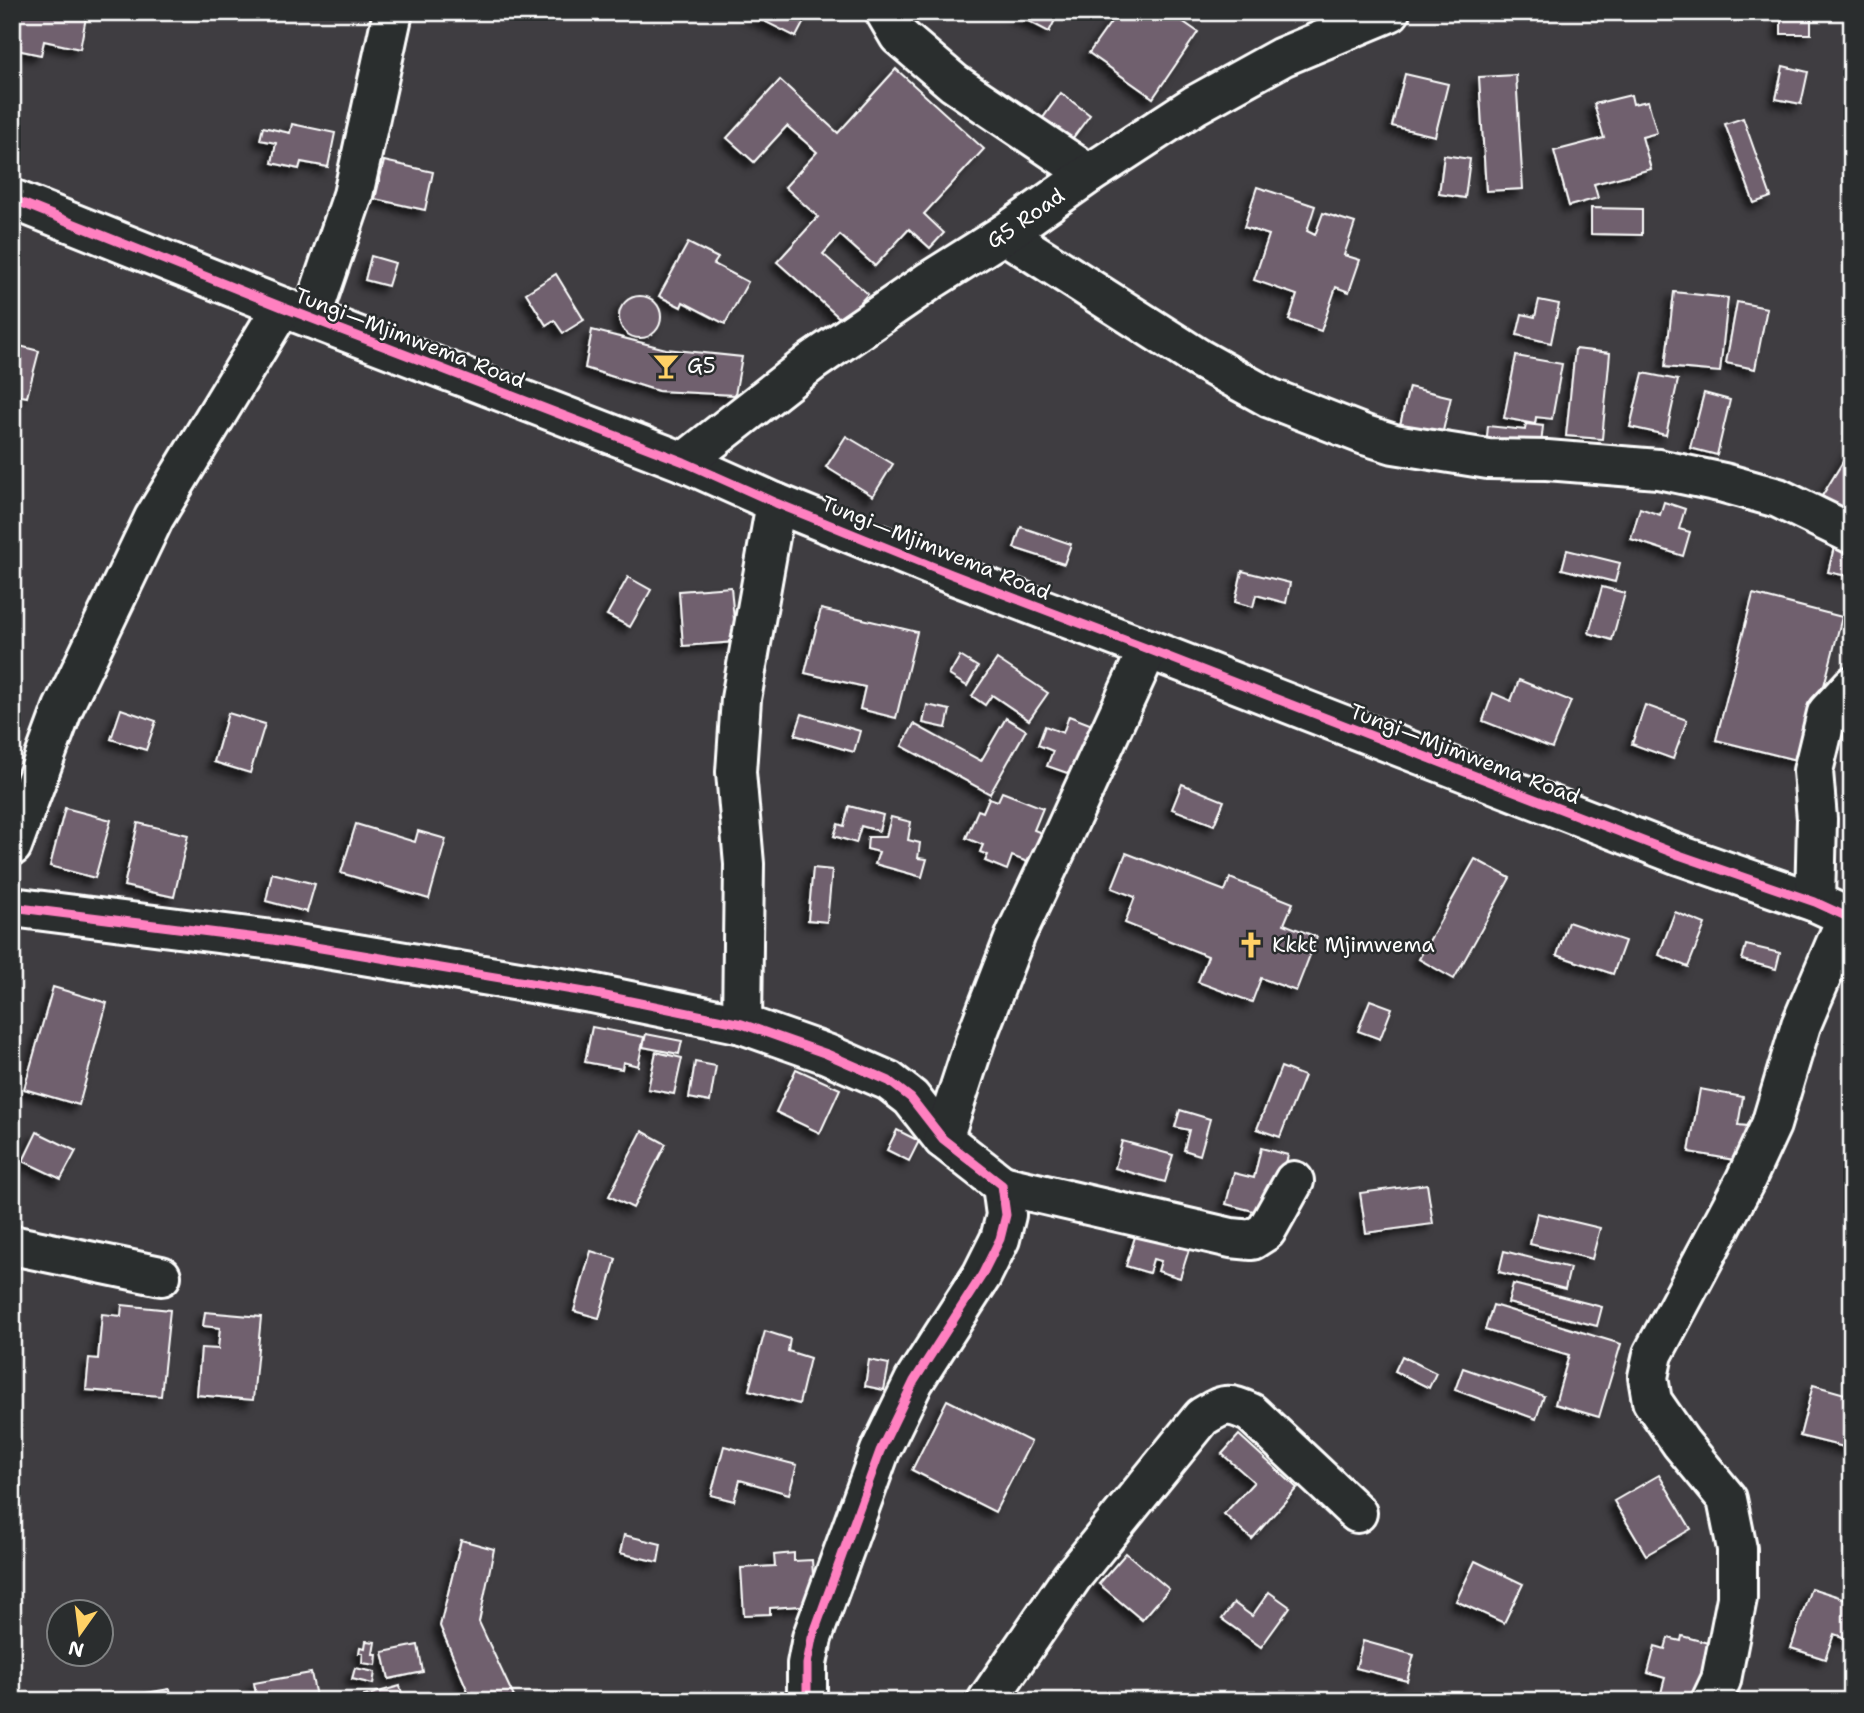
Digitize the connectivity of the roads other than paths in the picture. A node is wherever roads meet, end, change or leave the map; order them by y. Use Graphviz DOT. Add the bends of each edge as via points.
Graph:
graph roads {
  1 [pos="393,12"];
  2 [pos="885,12"];
  3 [pos="1390,12"];
  4 [pos="1089,174"];
  5 [pos="12,199"];
  6 [pos="1004,234"];
  7 [pos="296,312"];
  8 [pos="684,462"];
  9 [pos="776,503"];
  10 [pos="1852,534"];
  11 [pos="1148,649"];
  12 [pos="1852,686"];
  13 [pos="12,846"];
  14 [pos="12,907"];
  15 [pos="1838,913"];
  16 [pos="742,1024"];
  17 [pos="943,1139"];
  18 [pos="1294,1181"];
  19 [pos="1002,1185"];
  20 [pos="12,1245"];
  21 [pos="160,1276"];
  22 [pos="1357,1513"];
  23 [pos="807,1701"];
  24 [pos="987,1701"];
  25 [pos="1711,1701"];
  1 -- 7 [label="street" via="353,195"];
  2 -- 4 [label="street" via="899,36 954,83"];
  3 -- 4 [label="street, G5 Road" via="1282,57 1195,105"];
  4 -- 6 [label="street, G5 Road"];
  5 -- 7 [label="street, Tungi—Mjimwema Road"];
  6 -- 8 [label="street, G5 Road" via="813,361"];
  6 -- 10 [label="street" via="1210,365 1270,398 1365,435 1488,459 1658,469 1779,498"];
  7 -- 8 [label="street, Tungi—Mjimwema Road"];
  7 -- 13 [label="street" via="154,518 63,708"];
  8 -- 9 [label="street, Tungi—Mjimwema Road"];
  9 -- 11 [label="street, Tungi—Mjimwema Road"];
  9 -- 16 [label="street" via="741,699 736,772 744,864"];
  11 -- 15 [label="street, Tungi—Mjimwema Road" via="1537,802"];
  11 -- 17 [label="street" via="1016,934"];
  12 -- 15 [label="street" via="1827,713 1813,771 1817,819"];
  14 -- 16 [label="street" via="272,940 591,992"];
  15 -- 25 [label="street" via="1771,1125 1653,1354 1648,1377 1652,1401 1727,1499 1737,1549 1737,1598 1721,1680"];
  16 -- 17 [label="street" via="889,1081 911,1098"];
  17 -- 19 [label="street"];
  18 -- 19 [label="street" via="1266,1231 1252,1240"];
  19 -- 23 [label="street" via="1006,1215 1000,1239 914,1381 880,1451 812,1638"];
  20 -- 21 [label="street"];
  22 -- 24 [label="street" via="1251,1413 1222,1405 1202,1417 1072,1577"];
}
